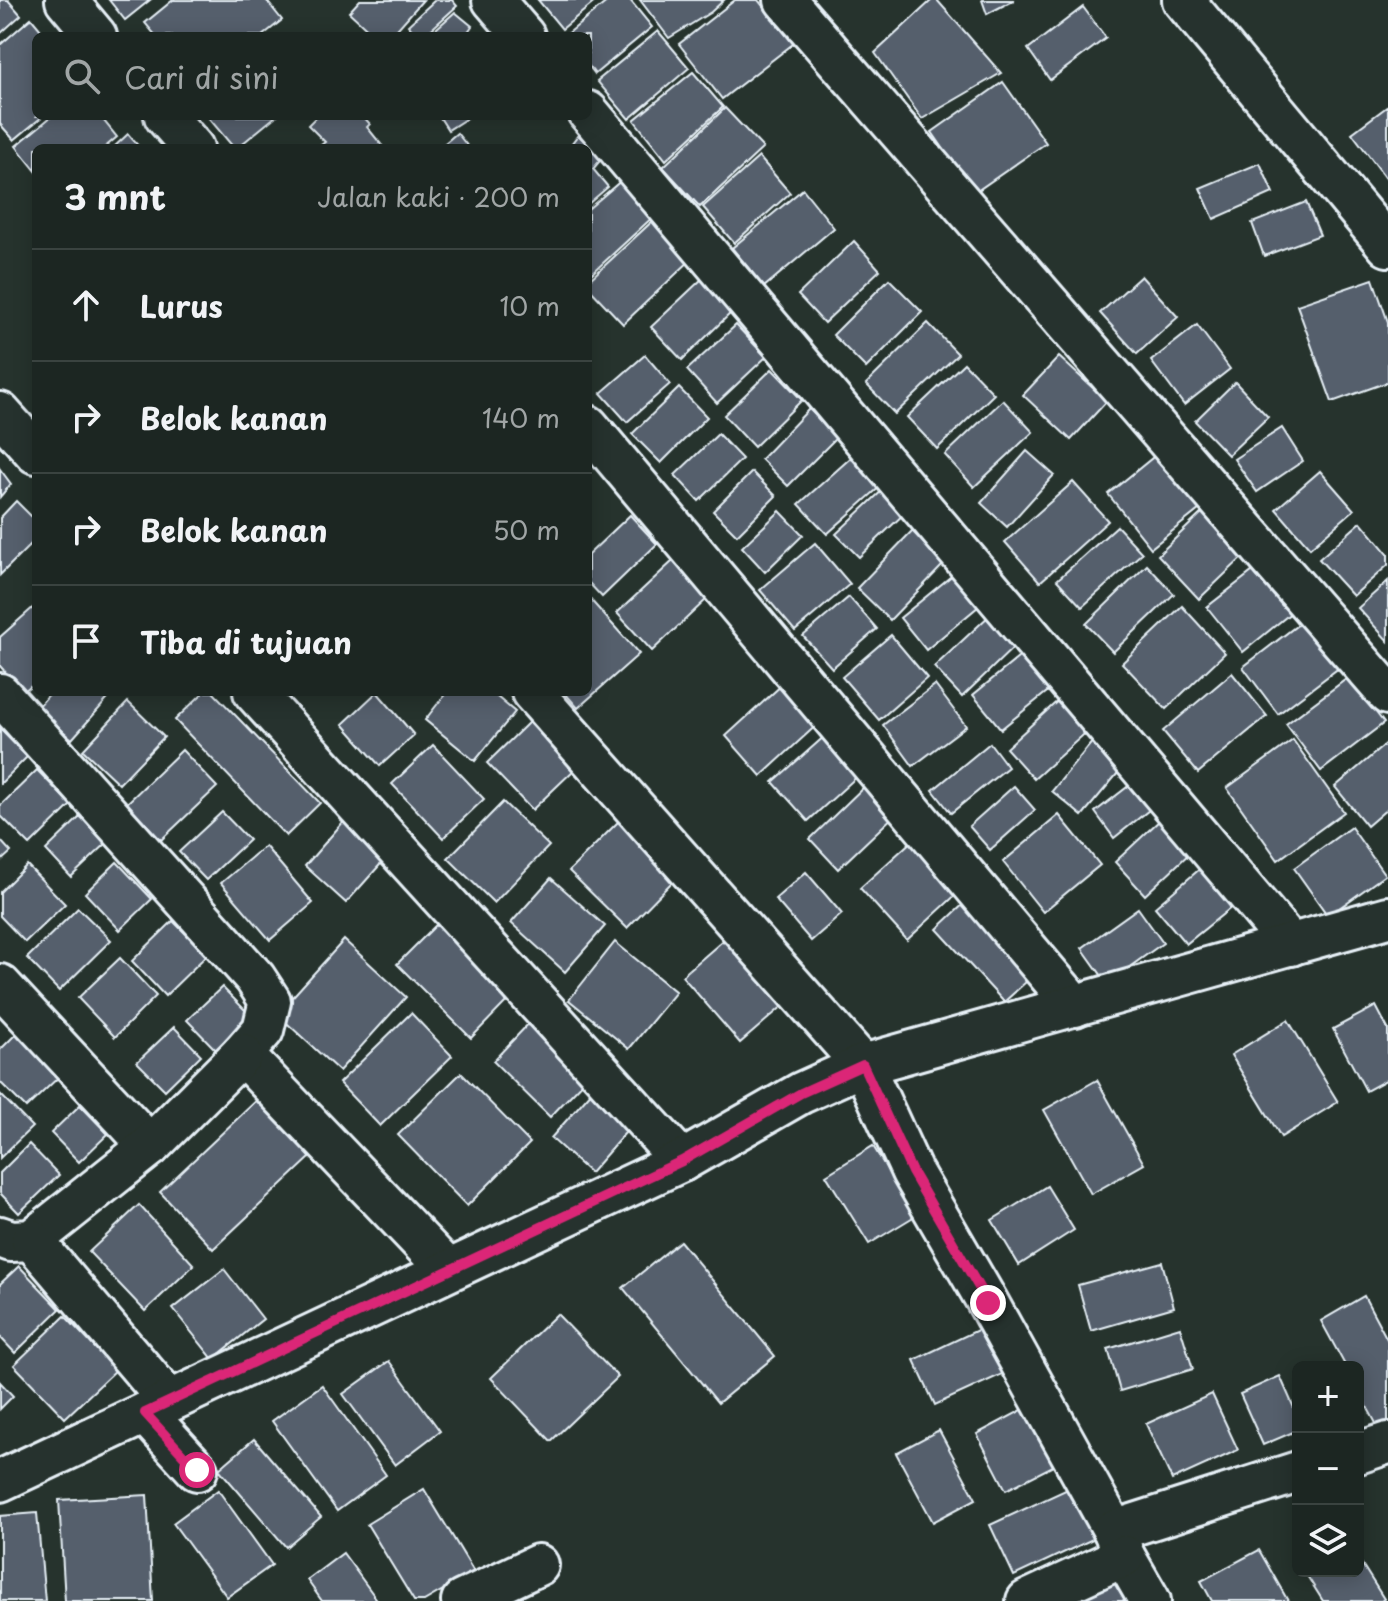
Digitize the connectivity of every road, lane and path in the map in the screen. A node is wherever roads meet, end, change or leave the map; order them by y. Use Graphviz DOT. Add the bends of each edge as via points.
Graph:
graph roads {
  1 [pos="66,0"];
  2 [pos="493,0"];
  3 [pos="785,0"];
  4 [pos="1183,0"];
  5 [pos="93,32"];
  6 [pos="521,32"];
  7 [pos="592,117"];
  8 [pos="168,120"];
  9 [pos="190,144"];
  10 [pos="1388,246"];
  11 [pos="0,413"];
  12 [pos="592,431"];
  13 [pos="32,449"];
  14 [pos="0,694"];
  15 [pos="1388,694"];
  16 [pos="258,696"];
  17 [pos="536,696"];
  18 [pos="1388,917"];
  19 [pos="1291,945"];
  20 [pos="0,985"];
  21 [pos="1075,1006"];
  22 [pos="242,1054"];
  23 [pos="863,1065"];
  24 [pos="150,1146"];
  25 [pos="682,1161"];
  26 [pos="16,1239"];
  27 [pos="448,1270"];
  28 [pos="157,1407"];
  29 [pos="1388,1443"];
  30 [pos="1364,1451"];
  31 [pos="197,1470"];
  32 [pos="1292,1474"];
  33 [pos="0,1481"];
  34 [pos="1119,1543"];
  35 [pos="538,1565"];
  36 [pos="462,1601"];
  37 [pos="1027,1601"];
  38 [pos="1150,1601"];
  1 -- 5 [label="street"];
  2 -- 6 [label="street"];
  3 -- 15 [label="street"];
  4 -- 10 [label="street"];
  7 -- 19 [label="street"];
  8 -- 9 [label="street"];
  11 -- 13 [label="street"];
  12 -- 21 [label="street"];
  14 -- 22 [label="street" via="255,978 270,1001 263,1030"];
  16 -- 25 [label="street"];
  17 -- 23 [label="street"];
  18 -- 19 [label="street"];
  19 -- 21 [label="street"];
  20 -- 24 [label="street"];
  21 -- 23 [label="street"];
  22 -- 24 [label="street"];
  22 -- 27 [label="street"];
  23 -- 25 [label="street" via="801,1093"];
  23 -- 34 [label="street" via="912,1172"];
  24 -- 26 [label="street"];
  25 -- 27 [label="street"];
  26 -- 28 [label="street"];
  27 -- 28 [label="street"];
  28 -- 31 [label="street"];
  28 -- 33 [label="street"];
  29 -- 30 [label="street"];
  32 -- 34 [label="street"];
  34 -- 37 [label="street"];
  34 -- 38 [label="street"];
  35 -- 36 [label="street"];
}
